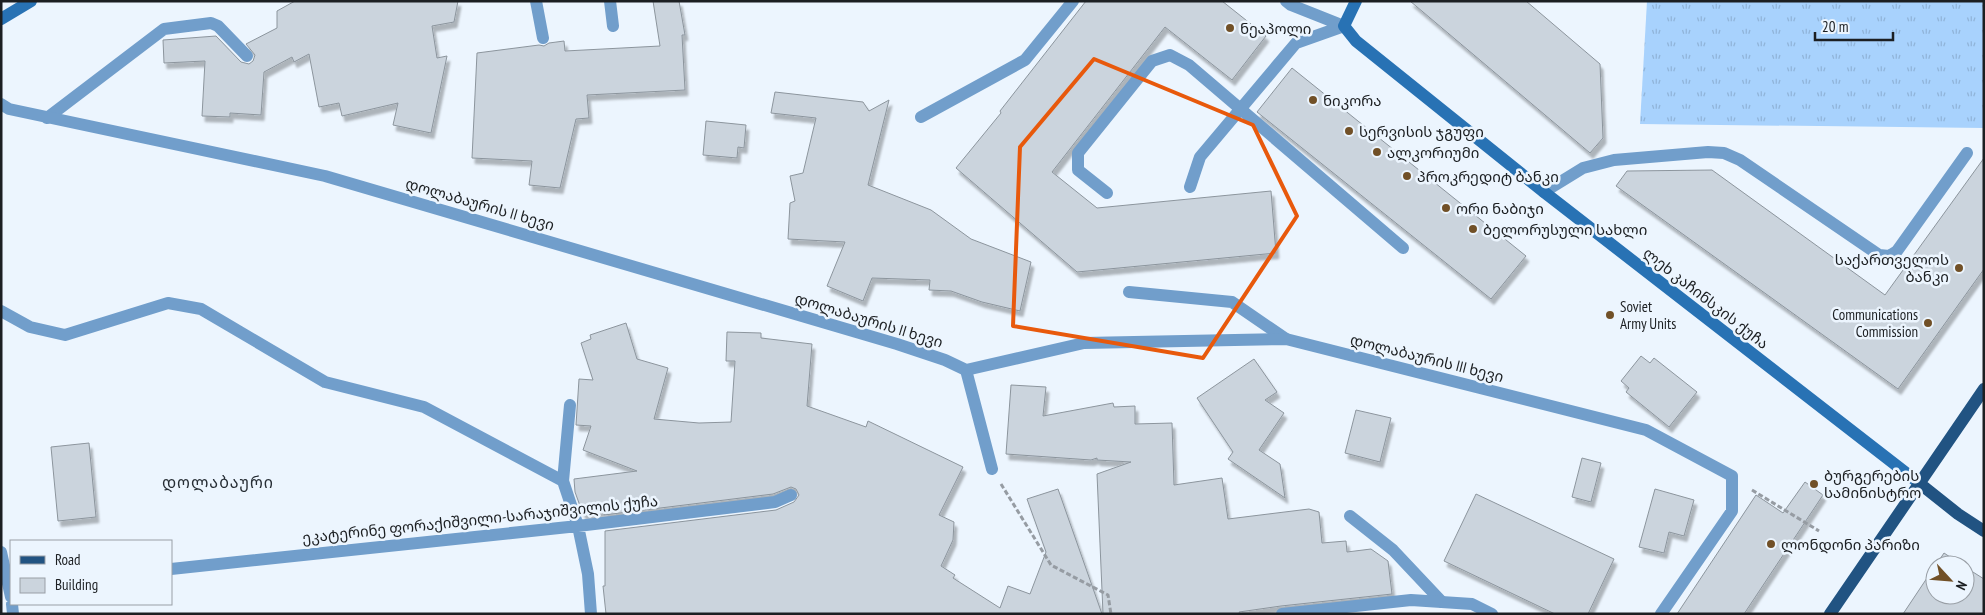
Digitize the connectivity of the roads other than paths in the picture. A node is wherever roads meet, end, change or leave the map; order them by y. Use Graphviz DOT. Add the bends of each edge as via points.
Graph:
graph roads {
  1 [pos="31,1"];
  2 [pos="536,1"];
  3 [pos="610,1"];
  4 [pos="1073,1"];
  5 [pos="1286,1"];
  6 [pos="1356,1"];
  7 [pos="1,20"];
  8 [pos="613,26"];
  9 [pos="1344,26"];
  10 [pos="543,38"];
  11 [pos="247,56"];
  12 [pos="1,104"];
  13 [pos="1240,109"];
  14 [pos="921,117"];
  15 [pos="47,118"];
  16 [pos="1968,153"];
  17 [pos="1190,187"];
  18 [pos="1544,192"];
  19 [pos="1107,193"];
  20 [pos="1403,248"];
  21 [pos="1129,292"];
  22 [pos="1,311"];
  23 [pos="1286,339"];
  24 [pos="966,370"];
  25 [pos="1984,389"];
  26 [pos="570,405"];
  27 [pos="992,469"];
  28 [pos="563,481"];
  29 [pos="1919,483"];
  30 [pos="791,495"];
  31 [pos="1350,516"];
  32 [pos="578,526"];
  33 [pos="1984,531"];
  34 [pos="1,552"];
  35 [pos="172,569"];
  36 [pos="8,589"];
  37 [pos="1442,602"];
  38 [pos="591,614"];
  39 [pos="1282,614"];
  40 [pos="1492,614"];
  41 [pos="1661,614"];
  42 [pos="1830,614"];
  1 -- 7 [label="main road"];
  2 -- 10 [label="street"];
  3 -- 8 [label="street"];
  4 -- 14 [label="street" via="1025,60"];
  5 -- 9 [label="street"];
  6 -- 9 [label="main road"];
  9 -- 13 [label="street" via="1296,43"];
  9 -- 18 [label="main road, ლეხ კაჩინსკის ქუჩა" via="1356,41"];
  11 -- 15 [label="street" via="218,26 164,29"];
  12 -- 15 [label="street, დოლაბაურის II ხევი"];
  13 -- 17 [label="street" via="1200,157"];
  13 -- 19 [label="street" via="1189,64 1170,55 1152,61 1078,153 1078,170"];
  13 -- 20 [label="street"];
  15 -- 24 [label="street, დოლაბაურის II ხევი" via="325,176 897,344"];
  16 -- 18 [label="street" via="1897,251 1889,256 1879,255 1740,160 1724,153 1614,160 1582,168"];
  18 -- 29 [label="main road, ლეხ კაჩინსკის ქუჩა"];
  21 -- 23 [label="street" via="1232,302"];
  22 -- 28 [label="street" via="30,327 65,335 168,304 201,309 325,382 424,407"];
  23 -- 24 [label="street, დოლაბაურის III ხევი" via="1084,342"];
  23 -- 41 [label="street, დოლაბაურის III ხევი" via="1646,430 1732,476 1732,511"];
  24 -- 27 [label="street"];
  25 -- 29 [label="main road"];
  26 -- 28 [label="street"];
  28 -- 32 [label="street"];
  29 -- 33 [label="main road, ლეხ კაჩინსკის ქუჩა"];
  29 -- 42 [label="main road"];
  30 -- 32 [label="street, ეკატერინე ფორაქიშვილი-სარაჯიშვილის ქუჩა" via="775,502"];
  31 -- 37 [label="street" via="1393,550"];
  32 -- 35 [label="street, ეკატერინე ფორაქიშვილი-სარაჯიშვილის ქუჩა"];
  32 -- 38 [label="street" via="588,574"];
  34 -- 36 [label="street"];
  37 -- 39 [label="street" via="1411,600"];
  37 -- 40 [label="street" via="1472,604"];
}
